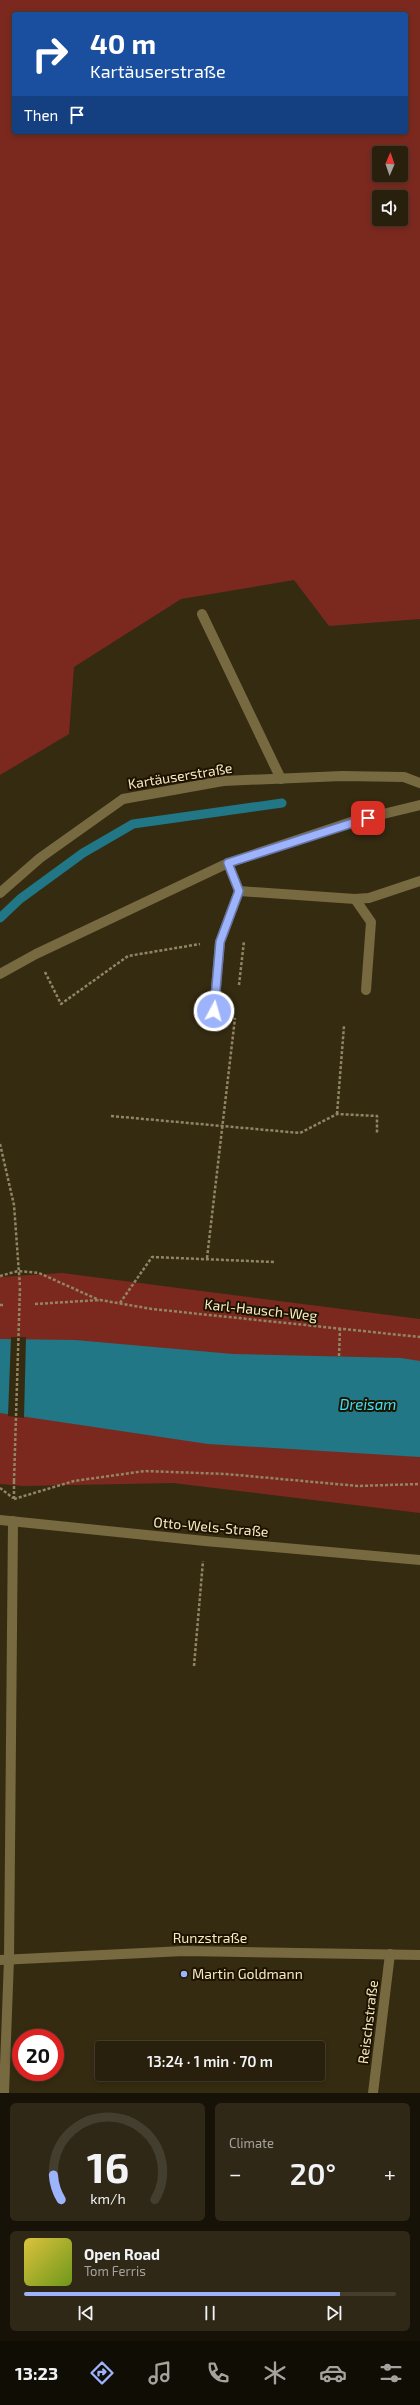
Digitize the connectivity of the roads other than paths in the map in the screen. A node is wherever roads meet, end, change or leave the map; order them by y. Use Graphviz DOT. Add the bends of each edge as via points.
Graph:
graph roads {
  1 [pos="202,614"];
  2 [pos="281,779"];
  3 [pos="420,783"];
  4 [pos="420,805"];
  5 [pos="228,863"];
  6 [pos="420,881"];
  7 [pos="239,891"];
  8 [pos="0,893"];
  9 [pos="356,900"];
  10 [pos="0,974"];
  11 [pos="366,990"];
  12 [pos="214,1011"];
  13 [pos="0,1520"];
  14 [pos="13,1521"];
  15 [pos="420,1560"];
  16 [pos="390,1954"];
  17 [pos="420,1955"];
  18 [pos="4,1960"];
  19 [pos="4,2093"];
  20 [pos="372,2093"];
  1 -- 2 [label="street"];
  2 -- 3 [label="street, Kartäuserstraße" via="342,776 404,777"];
  2 -- 8 [label="street, Kartäuserstraße" via="223,781 123,799 40,858"];
  4 -- 5 [label="street" via="354,821"];
  5 -- 7 [label="street"];
  5 -- 10 [label="street" via="36,954"];
  6 -- 9 [label="street"];
  7 -- 9 [label="street"];
  7 -- 12 [label="street" via="220,942"];
  9 -- 11 [label="street" via="370,922"];
  13 -- 14 [label="street, Otto-Wels-Straße"];
  14 -- 15 [label="street, Otto-Wels-Straße"];
  14 -- 18 [label="street"];
  16 -- 17 [label="street, Runzstraße"];
  16 -- 18 [label="street, Runzstraße" via="184,1952"];
  16 -- 20 [label="street, Reischstraße"];
  18 -- 19 [label="street"];
}
